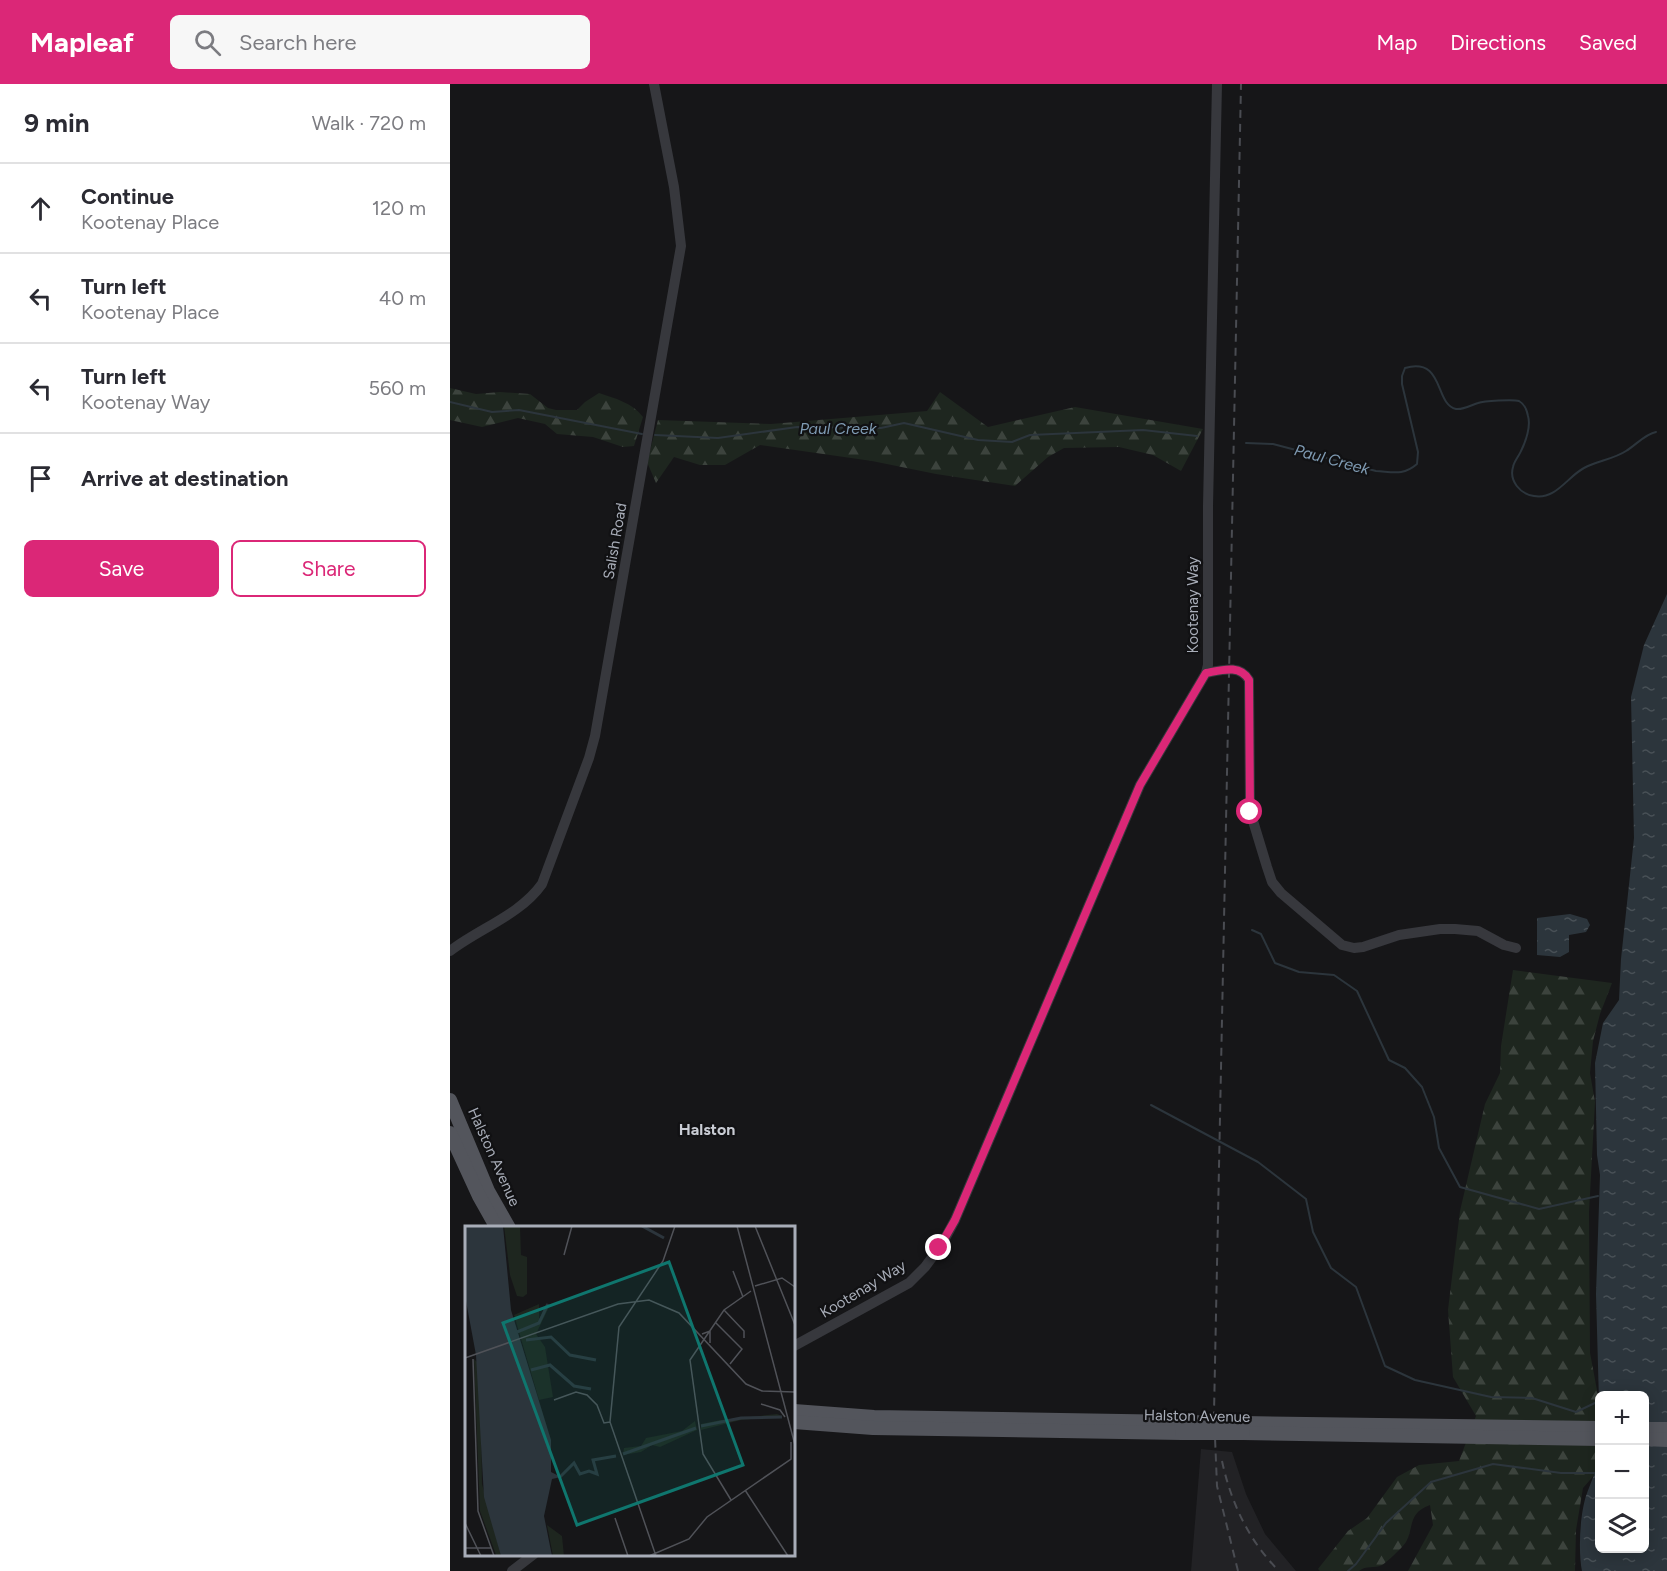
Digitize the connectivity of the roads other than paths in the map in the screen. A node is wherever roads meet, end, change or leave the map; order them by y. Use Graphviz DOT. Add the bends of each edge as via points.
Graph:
graph roads {
  1 [pos="654,84"];
  2 [pos="1217,84"];
  3 [pos="1206,673"];
  4 [pos="1516,948"];
  5 [pos="450,951"];
  6 [pos="450,1100"];
  7 [pos="450,1133"];
  8 [pos="496,1226"];
  9 [pos="508,1226"];
  10 [pos="795,1345"];
  11 [pos="795,1411"];
  12 [pos="795,1422"];
  13 [pos="1182,1427"];
  14 [pos="1595,1428"];
  15 [pos="1649,1429"];
  16 [pos="1667,1429"];
  17 [pos="1435,1431"];
  18 [pos="1595,1438"];
  19 [pos="1649,1439"];
  20 [pos="1667,1440"];
  21 [pos="531,1556"];
  22 [pos="512,1571"];
  1 -- 5 [label="street, Salish Road" via="676,194 681,246 595,736 536,893"];
  2 -- 3 [label="street, Kootenay Way"];
  3 -- 4 [label="street" via="1237,669 1249,680 1250,812 1272,882 1290,902 1342,945 1363,947 1399,936 1455,929 1478,931"];
  3 -- 10 [label="street, Kootenay Way" via="1140,785 942,1244 909,1283"];
  6 -- 9 [label="main road, Halston Avenue" via="488,1191"];
  7 -- 8 [label="main road, Halston Avenue"];
  11 -- 13 [label="main road, Halston Avenue" via="874,1418"];
  12 -- 13 [label="main road, Halston Avenue" via="873,1428"];
  13 -- 17 [label="main road, Halston Avenue, bridge"];
  14 -- 17 [label="main road, Halston Avenue"];
  15 -- 16 [label="main road"];
  17 -- 18 [label="main road, Halston Avenue"];
  19 -- 20 [label="main road"];
  21 -- 22 [label="street"];
}
